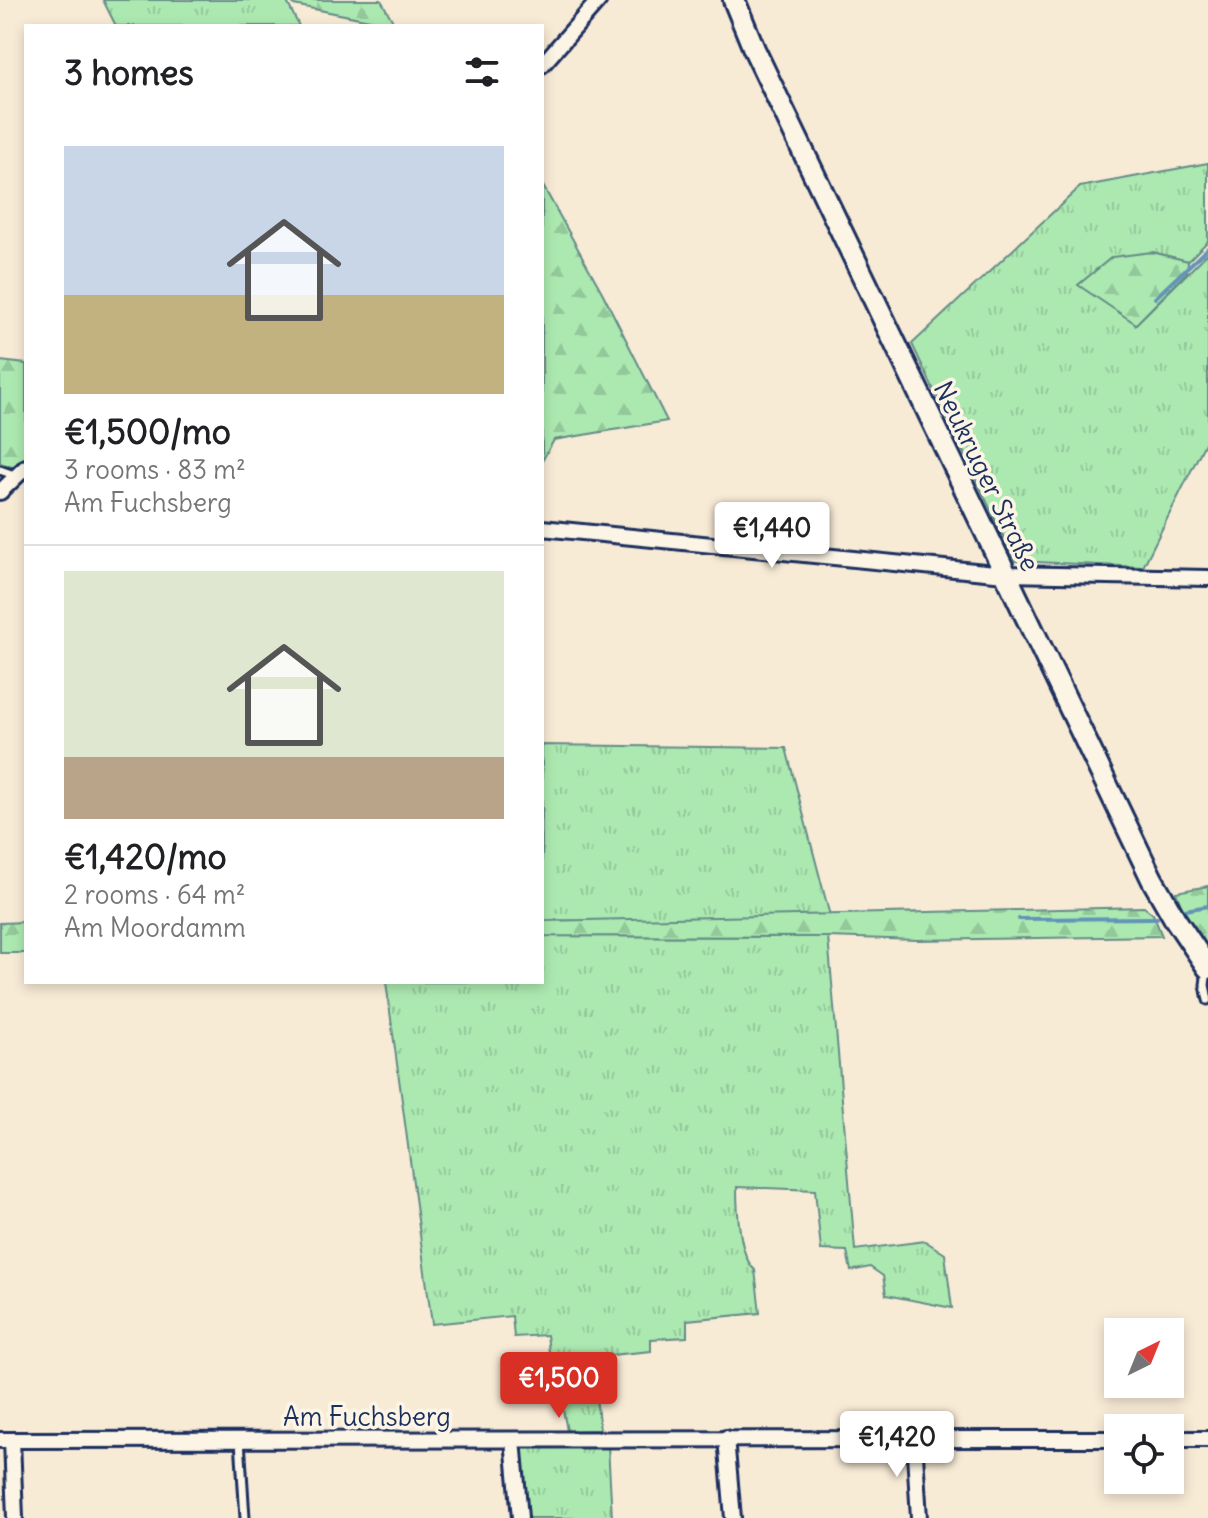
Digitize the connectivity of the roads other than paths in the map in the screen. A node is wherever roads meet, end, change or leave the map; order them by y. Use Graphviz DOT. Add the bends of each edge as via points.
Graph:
graph roads {
  1 [pos="599,0"];
  2 [pos="734,0"];
  3 [pos="544,63"];
  4 [pos="0,470"];
  5 [pos="23,473"];
  6 [pos="0,492"];
  7 [pos="544,528"];
  8 [pos="1005,574"];
  9 [pos="1208,578"];
  10 [pos="1208,968"];
  11 [pos="1208,1000"];
  12 [pos="726,1438"];
  13 [pos="914,1438"];
  14 [pos="1104,1439"];
  15 [pos="1184,1439"];
  16 [pos="1208,1439"];
  17 [pos="6,1440"];
  18 [pos="239,1440"];
  19 [pos="513,1440"];
  20 [pos="15,1518"];
  21 [pos="245,1518"];
  22 [pos="520,1518"];
  23 [pos="733,1518"];
  24 [pos="919,1518"];
  1 -- 3 [label="street"];
  2 -- 8 [label="street, Neukruger Straße"];
  4 -- 5 [label="lane"];
  5 -- 6 [label="street"];
  7 -- 8 [label="street"];
  8 -- 9 [label="street"];
  8 -- 10 [label="street, Neukruger Straße" via="1152,879"];
  10 -- 11 [label="lane"];
  12 -- 13 [label="street, Am Fuchsberg"];
  12 -- 19 [label="street, Am Fuchsberg"];
  12 -- 23 [label="street"];
  13 -- 14 [label="street, Am Fuchsberg"];
  13 -- 24 [label="street"];
  15 -- 16 [label="street"];
  17 -- 18 [label="street, Am Fuchsberg"];
  17 -- 20 [label="street"];
  18 -- 19 [label="street, Am Fuchsberg"];
  18 -- 21 [label="lane"];
  19 -- 22 [label="street"];
}
